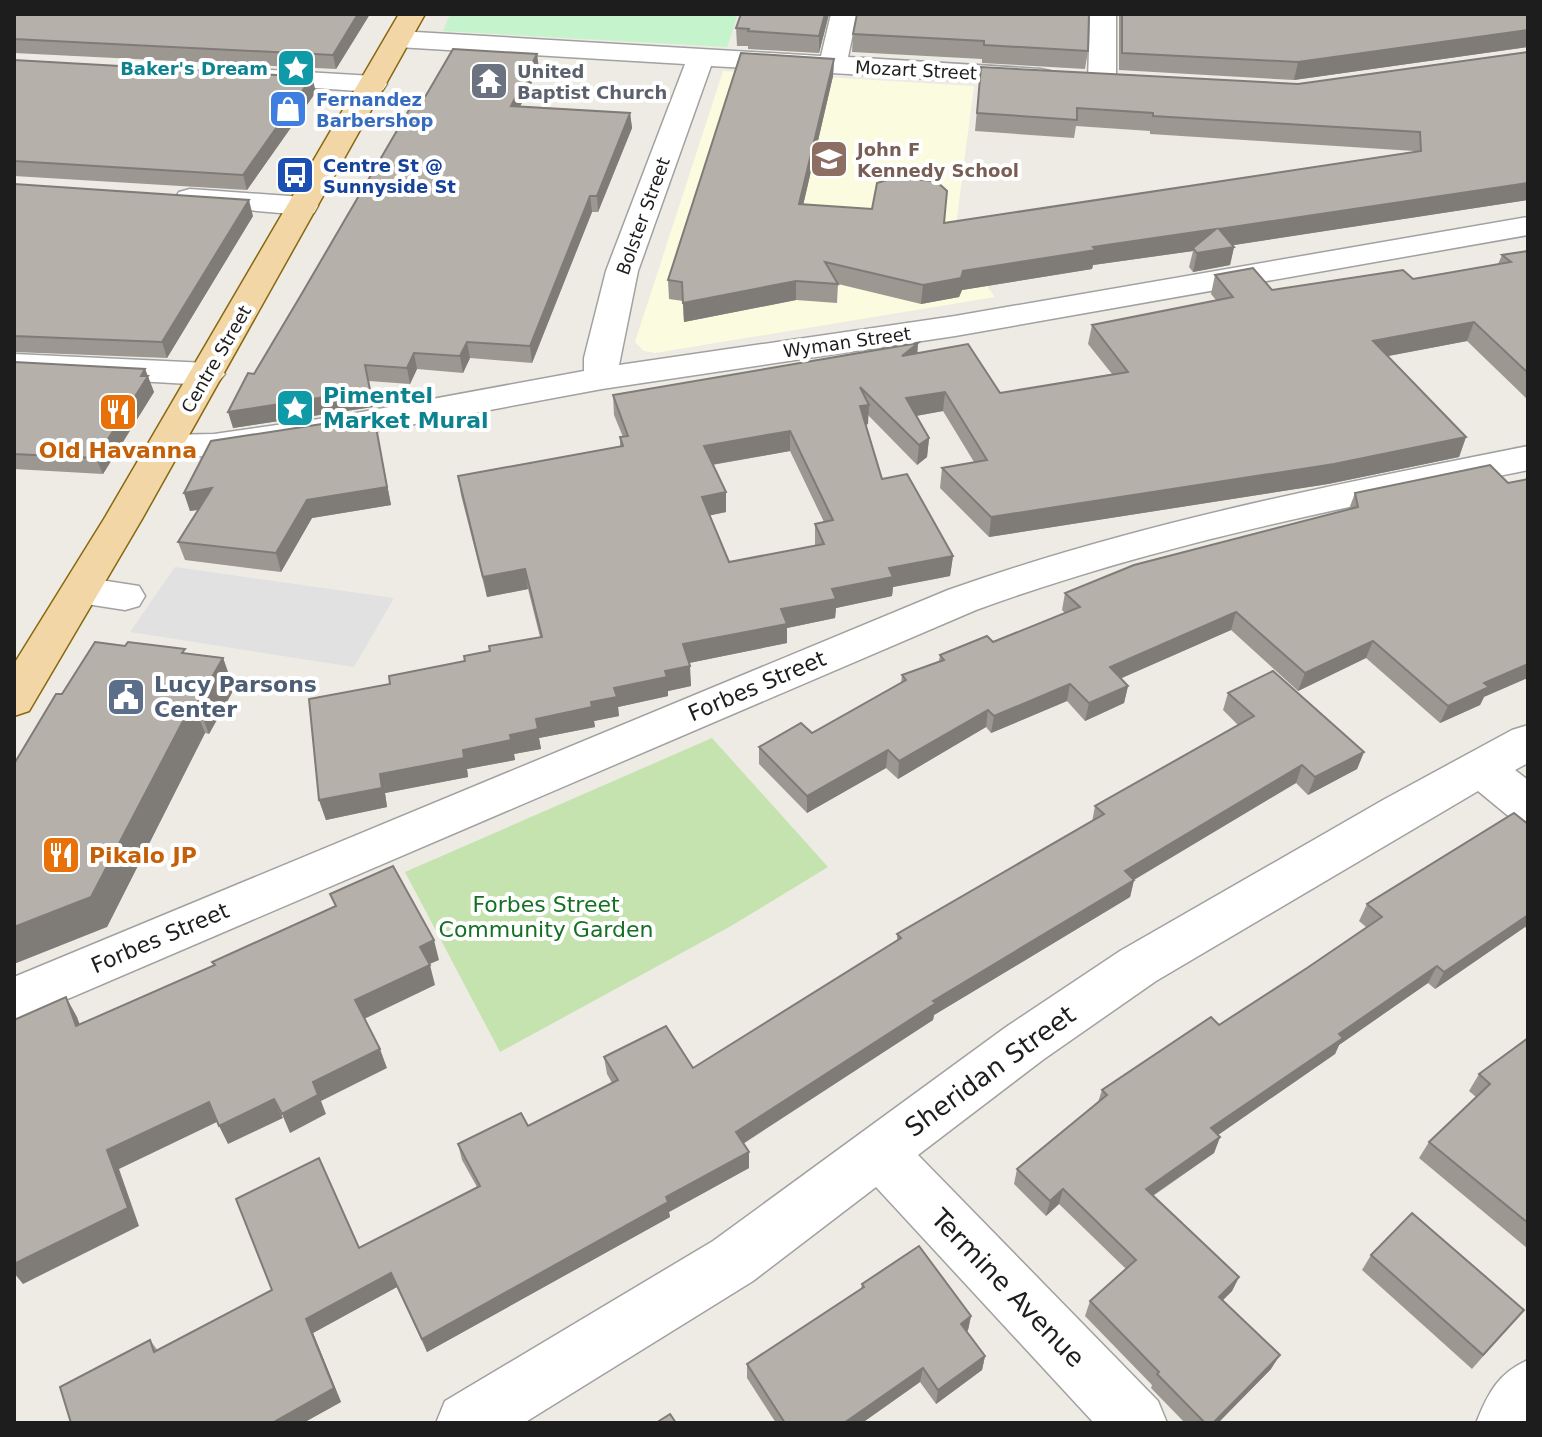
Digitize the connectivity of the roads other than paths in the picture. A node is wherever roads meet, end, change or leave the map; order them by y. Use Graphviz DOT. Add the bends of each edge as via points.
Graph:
graph roads {
  1 [pos="844,14"];
  2 [pos="1103,14"];
  3 [pos="405,26"];
  4 [pos="701,57"];
  5 [pos="833,65"];
  6 [pos="228,76"];
  7 [pos="1102,81"];
  8 [pos="1133,83"];
  9 [pos="373,84"];
  10 [pos="156,196"];
  11 [pos="303,206"];
  12 [pos="1528,226"];
  13 [pos="14,364"];
  14 [pos="207,374"];
  15 [pos="602,378"];
  16 [pos="166,446"];
  17 [pos="1528,458"];
  18 [pos="81,591"];
  19 [pos="125,596"];
  20 [pos="14,700"];
  21 [pos="1528,742"];
  22 [pos="1481,768"];
  23 [pos="1528,806"];
  24 [pos="14,1000"];
  25 [pos="880,1153"];
  26 [pos="1528,1391"];
  27 [pos="467,1423"];
  28 [pos="1136,1423"];
  29 [pos="1507,1423"];
  1 -- 5 [label="street"];
  2 -- 7 [label="street"];
  3 -- 4 [label="street, Mozart Street"];
  3 -- 9 [label="main road, Centre Street"];
  4 -- 5 [label="street, Mozart Street"];
  4 -- 15 [label="street, Bolster Street" via="622,271 601,358"];
  5 -- 7 [label="street, Mozart Street"];
  6 -- 9 [label="street"];
  7 -- 8 [label="street, Mozart Street"];
  9 -- 11 [label="main road, Centre Street"];
  10 -- 11 [label="street"];
  11 -- 14 [label="main road, Centre Street"];
  12 -- 15 [label="street, Wyman Street" via="955,326"];
  13 -- 14 [label="street"];
  14 -- 16 [label="main road, Centre Street"];
  15 -- 16 [label="street, Wyman Street" via="340,427 214,445"];
  16 -- 18 [label="main road, Centre Street"];
  17 -- 24 [label="street, Forbes Street" via="1210,524 1035,573"];
  18 -- 19 [label="street"];
  18 -- 20 [label="main road, Centre Street"];
  21 -- 22 [label="street, Sheridan Street"];
  22 -- 23 [label="street"];
  22 -- 25 [label="street, Sheridan Street" via="1138,966"];
  25 -- 27 [label="street, Sheridan Street" via="675,1299"];
  25 -- 28 [label="street, Termine Avenue"];
  26 -- 29 [label="street"];
}
